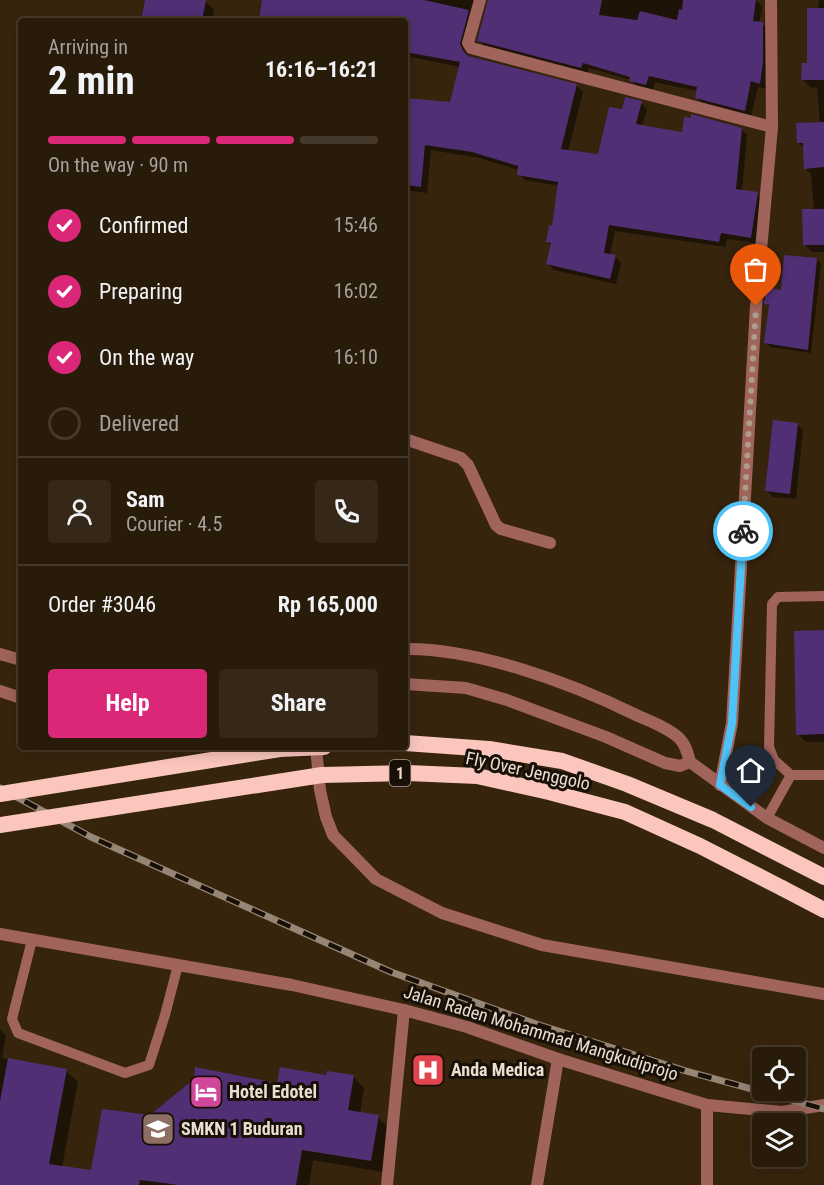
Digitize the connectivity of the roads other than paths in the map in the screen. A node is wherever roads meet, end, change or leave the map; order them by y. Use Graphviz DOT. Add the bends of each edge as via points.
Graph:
graph roads {
  1 [pos="480,0"];
  2 [pos="771,0"];
  3 [pos="772,127"];
  4 [pos="408,440"];
  5 [pos="550,543"];
  6 [pos="824,596"];
  7 [pos="408,649"];
  8 [pos="0,654"];
  9 [pos="18,659"];
  10 [pos="408,684"];
  11 [pos="0,691"];
  12 [pos="18,697"];
  13 [pos="408,743"];
  14 [pos="274,750"];
  15 [pos="316,750"];
  16 [pos="690,762"];
  17 [pos="791,775"];
  18 [pos="824,775"];
  19 [pos="720,785"];
  20 [pos="0,794"];
  21 [pos="767,818"];
  22 [pos="0,825"];
  23 [pos="824,848"];
  24 [pos="824,877"];
  25 [pos="824,910"];
  26 [pos="0,934"];
  27 [pos="32,940"];
  28 [pos="178,965"];
  29 [pos="824,994"];
  30 [pos="404,1010"];
  31 [pos="558,1059"];
  32 [pos="707,1105"];
  33 [pos="824,1105"];
  34 [pos="387,1185"];
  35 [pos="537,1185"];
  36 [pos="709,1185"];
  1 -- 3 [label="street" via="468,43 471,48"];
  2 -- 3 [label="street"];
  3 -- 19 [label="street" via="756,306 732,723"];
  4 -- 5 [label="street" via="461,458 501,529"];
  6 -- 17 [label="lane" via="778,597 772,604 769,747 774,760"];
  7 -- 16 [label="street" via="473,656 596,695 667,729 680,739"];
  8 -- 9 [label="street"];
  10 -- 16 [label="street" via="466,688 606,737 665,763 680,766"];
  11 -- 12 [label="street"];
  13 -- 24 [label="highway, Fly Over Jenggolo / 1" via="489,749 562,762 712,820"];
  14 -- 20 [label="highway, bridge"];
  15 -- 29 [label="street" via="320,790 333,835 376,879 442,913 542,945"];
  16 -- 19 [label="street"];
  17 -- 18 [label="lane"];
  17 -- 21 [label="lane"];
  19 -- 21 [label="street"];
  21 -- 23 [label="street"];
  22 -- 25 [label="highway, Fly Over Jenggolo / 1, bridge" via="322,775 477,776 625,812"];
  26 -- 27 [label="street, Jalan Raden Mohammad Mangkudiprojo"];
  27 -- 28 [label="street, Jalan Raden Mohammad Mangkudiprojo"];
  27 -- 28 [label="lane" via="12,1019 18,1033 125,1073 149,1065"];
  28 -- 30 [label="street, Jalan Raden Mohammad Mangkudiprojo"];
  30 -- 31 [label="street, Jalan Raden Mohammad Mangkudiprojo"];
  30 -- 34 [label="street"];
  31 -- 32 [label="street, Jalan Raden Mohammad Mangkudiprojo"];
  31 -- 35 [label="street"];
  32 -- 33 [label="street, Jalan Raden Mohammad Mangkudiprojo" via="782,1112"];
  32 -- 36 [label="street"];
}
